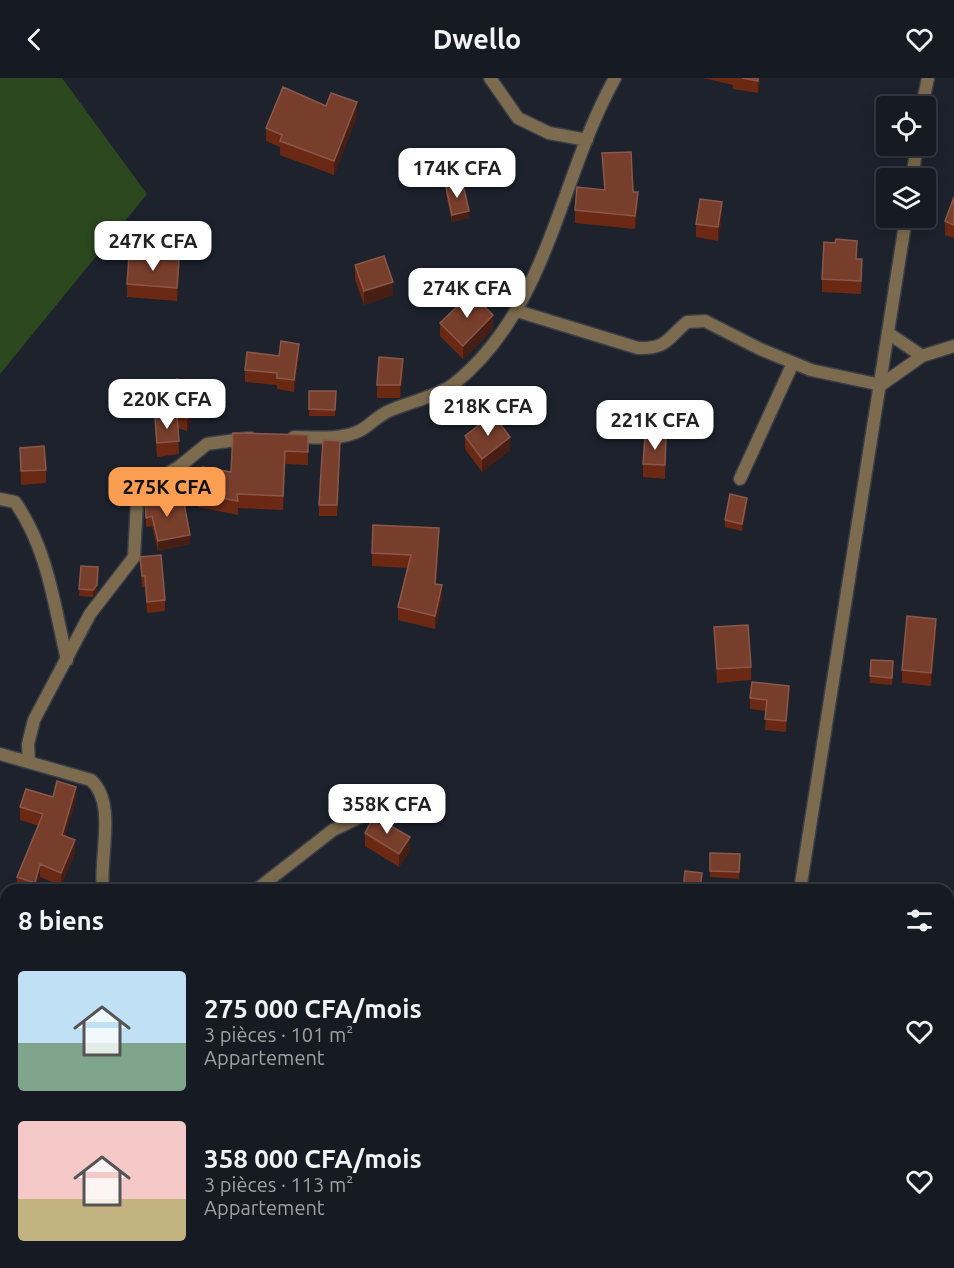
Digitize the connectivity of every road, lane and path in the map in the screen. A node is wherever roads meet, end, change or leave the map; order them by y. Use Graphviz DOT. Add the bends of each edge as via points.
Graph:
graph roads {
  1 [pos="490,78"];
  2 [pos="615,78"];
  3 [pos="928,78"];
  4 [pos="924,96"];
  5 [pos="586,140"];
  6 [pos="904,228"];
  7 [pos="517,311"];
  8 [pos="888,333"];
  9 [pos="954,346"];
  10 [pos="921,356"];
  11 [pos="793,363"];
  12 [pos="880,385"];
  13 [pos="740,479"];
  14 [pos="0,499"];
  15 [pos="67,660"];
  16 [pos="0,754"];
  17 [pos="28,762"];
  18 [pos="377,809"];
  19 [pos="103,884"];
  20 [pos="264,884"];
  21 [pos="801,884"];
  1 -- 5 [label="street" via="518,118 549,133"];
  2 -- 5 [label="street"];
  3 -- 4 [label="street"];
  5 -- 7 [label="street" via="560,215"];
  6 -- 8 [label="street"];
  7 -- 11 [label="street" via="638,348 656,349 687,322 705,321"];
  7 -- 15 [label="street" via="492,346 452,385 376,416 359,432 235,438 207,444 149,485 137,502 134,557 90,614"];
  8 -- 10 [label="street"];
  8 -- 12 [label="street"];
  9 -- 10 [label="street"];
  10 -- 12 [label="street"];
  11 -- 12 [label="street"];
  11 -- 13 [label="street"];
  12 -- 21 [label="street"];
  14 -- 15 [label="street" via="15,502 32,526 44,559"];
  15 -- 17 [label="street" via="34,720"];
  16 -- 17 [label="street"];
  17 -- 19 [label="street" via="91,780 100,789 105,803"];
  18 -- 20 [label="street" via="333,830"];
}
